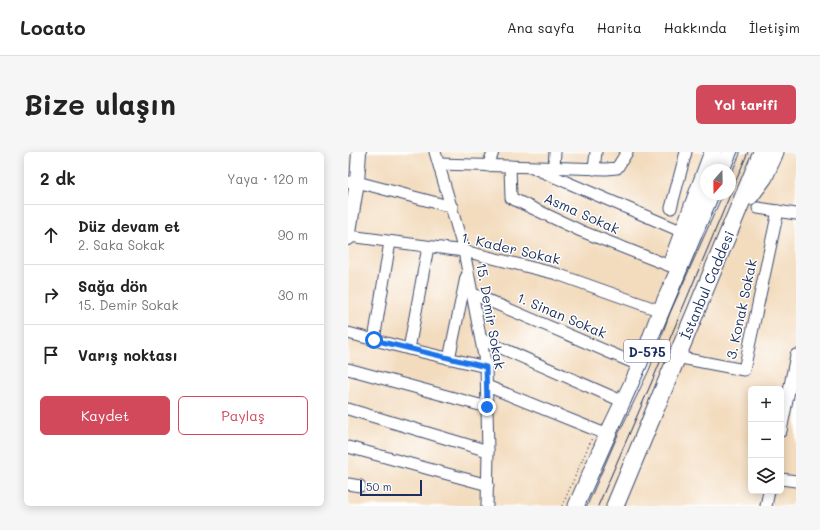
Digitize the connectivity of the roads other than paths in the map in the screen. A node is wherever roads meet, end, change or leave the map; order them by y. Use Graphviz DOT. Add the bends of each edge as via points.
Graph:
graph roads {
  1 [pos="359,152"];
  2 [pos="435,152"];
  3 [pos="492,152"];
  4 [pos="555,152"];
  5 [pos="596,152"];
  6 [pos="627,152"];
  7 [pos="686,152"];
  8 [pos="731,152"];
  9 [pos="762,152"];
  10 [pos="775,152"];
  11 [pos="783,152"];
  12 [pos="713,160"];
  13 [pos="439,164"];
  14 [pos="488,166"];
  15 [pos="510,166"];
  16 [pos="532,167"];
  17 [pos="554,167"];
  18 [pos="594,169"];
  19 [pos="764,177"];
  20 [pos="352,182"];
  21 [pos="710,200"];
  22 [pos="452,207"];
  23 [pos="671,208"];
  24 [pos="758,208"];
  25 [pos="778,211"];
  26 [pos="796,214"];
  27 [pos="735,215"];
  28 [pos="683,232"];
  29 [pos="348,237"];
  30 [pos="390,242"];
  31 [pos="428,247"];
  32 [pos="464,251"];
  33 [pos="670,266"];
  34 [pos="467,270"];
  35 [pos="471,293"];
  36 [pos="661,311"];
  37 [pos="348,333"];
  38 [pos="481,339"];
  39 [pos="374,340"];
  40 [pos="409,349"];
  41 [pos="796,355"];
  42 [pos="676,357"];
  43 [pos="449,359"];
  44 [pos="641,366"];
  45 [pos="486,367"];
  46 [pos="348,369"];
  47 [pos="487,386"];
  48 [pos="792,398"];
  49 [pos="624,402"];
  50 [pos="487,407"];
  51 [pos="348,409"];
  52 [pos="784,422"];
  53 [pos="601,432"];
  54 [pos="348,447"];
  55 [pos="488,451"];
  56 [pos="784,479"];
  57 [pos="796,481"];
  58 [pos="348,484"];
  59 [pos="488,485"];
  60 [pos="360,486"];
  61 [pos="768,494"];
  62 [pos="487,506"];
  63 [pos="577,506"];
  64 [pos="614,506"];
  65 [pos="766,506"];
  1 -- 20 [label="main road"];
  2 -- 13 [label="street, 15. Demir Sokak"];
  3 -- 14 [label="street"];
  4 -- 17 [label="street"];
  5 -- 18 [label="street"];
  6 -- 18 [label="street" via="617,168"];
  7 -- 23 [label="street"];
  8 -- 12 [label="highway"];
  9 -- 27 [label="highway, İstanbul Caddesi"];
  10 -- 19 [label="highway"];
  11 -- 19 [label="highway"];
  12 -- 28 [label="highway"];
  13 -- 14 [label="street"];
  13 -- 22 [label="street, 15. Demir Sokak"];
  14 -- 15 [label="street"];
  15 -- 16 [label="street"];
  15 -- 33 [label="street, Asma Sokak" via="511,198 581,231"];
  16 -- 17 [label="street"];
  16 -- 28 [label="street"];
  17 -- 18 [label="street"];
  19 -- 27 [label="highway"];
  20 -- 22 [label="street"];
  20 -- 29 [label="main road"];
  21 -- 36 [label="highway, D-575"];
  22 -- 32 [label="street, 15. Demir Sokak"];
  24 -- 25 [label="street"];
  25 -- 26 [label="street"];
  25 -- 42 [label="street, 3. Konak Sokak" via="744,370"];
  27 -- 42 [label="highway, İstanbul Caddesi"];
  28 -- 33 [label="highway"];
  29 -- 30 [label="street, 1. Kader Sokak"];
  30 -- 31 [label="street, 1. Kader Sokak"];
  30 -- 39 [label="street"];
  31 -- 32 [label="street, 1. Kader Sokak"];
  31 -- 40 [label="street"];
  32 -- 34 [label="street, 15. Demir Sokak"];
  32 -- 36 [label="street, 1. Kader Sokak" via="557,274"];
  33 -- 36 [label="highway"];
  34 -- 35 [label="street, 15. Demir Sokak"];
  34 -- 43 [label="street"];
  35 -- 38 [label="street, 15. Demir Sokak"];
  35 -- 44 [label="street, 1. Sinan Sokak"];
  36 -- 44 [label="highway, D-575"];
  37 -- 39 [label="street"];
  38 -- 45 [label="street, 15. Demir Sokak"];
  38 -- 49 [label="street"];
  39 -- 40 [label="street"];
  40 -- 43 [label="street"];
  41 -- 48 [label="street"];
  42 -- 64 [label="highway, İstanbul Caddesi"];
  43 -- 45 [label="street"];
  44 -- 49 [label="highway, D-575"];
  45 -- 47 [label="street, 15. Demir Sokak"];
  46 -- 50 [label="street"];
  47 -- 50 [label="street, 15. Demir Sokak"];
  47 -- 53 [label="street"];
  48 -- 52 [label="street"];
  49 -- 53 [label="highway, D-575"];
  50 -- 55 [label="street, 15. Demir Sokak"];
  51 -- 55 [label="street"];
  53 -- 63 [label="highway, D-575"];
  54 -- 59 [label="street"];
  55 -- 59 [label="street, 15. Demir Sokak"];
  56 -- 57 [label="street"];
  58 -- 60 [label="street"];
  59 -- 62 [label="street, 15. Demir Sokak"];
  61 -- 65 [label="street"];
}
